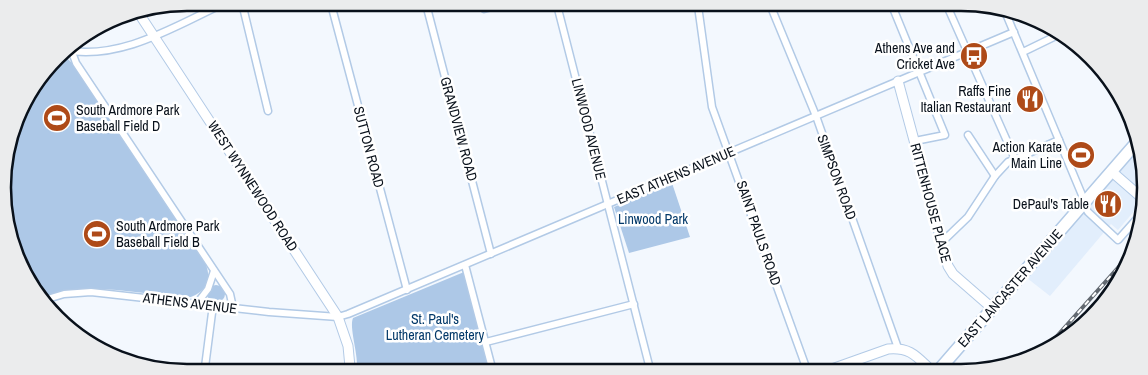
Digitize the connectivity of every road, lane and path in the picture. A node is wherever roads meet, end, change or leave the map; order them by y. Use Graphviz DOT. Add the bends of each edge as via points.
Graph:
graph roads {
  1 [pos="699,11"];
  2 [pos="774,11"];
  3 [pos="894,11"];
  4 [pos="949,11"];
  5 [pos="206,12"];
  6 [pos="244,12"];
  7 [pos="333,12"];
  8 [pos="428,12"];
  9 [pos="559,12"];
  10 [pos="141,17"];
  11 [pos="1008,18"];
  12 [pos="1014,32"];
  13 [pos="154,36"];
  14 [pos="1053,38"];
  15 [pos="75,52"];
  16 [pos="1023,52"];
  17 [pos="966,53"];
  18 [pos="73,54"];
  19 [pos="920,72"];
  20 [pos="898,81"];
  21 [pos="268,111"];
  22 [pos="816,116"];
  23 [pos="968,135"];
  24 [pos="1060,140"];
  25 [pos="915,141"];
  26 [pos="1132,148"];
  27 [pos="730,153"];
  28 [pos="1015,159"];
  29 [pos="1111,171"];
  30 [pos="995,176"];
  31 [pos="1137,193"];
  32 [pos="608,204"];
  33 [pos="1083,204"];
  34 [pos="1133,223"];
  35 [pos="941,243"];
  36 [pos="491,254"];
  37 [pos="465,265"];
  38 [pos="214,271"];
  39 [pos="407,290"];
  40 [pos="50,298"];
  41 [pos="198,302"];
  42 [pos="213,304"];
  43 [pos="634,304"];
  44 [pos="233,308"];
  45 [pos="992,308"];
  46 [pos="338,317"];
  47 [pos="486,342"];
  48 [pos="898,348"];
  49 [pos="205,364"];
  50 [pos="350,364"];
  51 [pos="491,364"];
  52 [pos="649,364"];
  53 [pos="805,364"];
  54 [pos="846,364"];
  55 [pos="924,364"];
  56 [pos="944,364"];
  1 -- 27 [label="street, SAINT PAULS ROAD" via="712,107"];
  2 -- 22 [label="street, SIMPSON ROAD"];
  3 -- 19 [label="street"];
  4 -- 17 [label="street"];
  5 -- 13 [label="street"];
  6 -- 21 [label="street"];
  7 -- 39 [label="street, SUTTON ROAD"];
  8 -- 36 [label="street, GRANDVIEW ROAD"];
  9 -- 32 [label="street, LINWOOD AVENUE"];
  10 -- 13 [label="main road, WEST WYNNEWOOD ROAD"];
  11 -- 12 [label="street"];
  12 -- 16 [label="street"];
  12 -- 17 [label="street, EAST ATHENS AVENUE"];
  13 -- 15 [label="street" via="125,48"];
  13 -- 46 [label="main road, WEST WYNNEWOOD ROAD"];
  14 -- 16 [label="street"];
  16 -- 24 [label="street"];
  17 -- 19 [label="street, EAST ATHENS AVENUE"];
  17 -- 28 [label="street"];
  18 -- 38 [label="street"];
  19 -- 20 [label="street, EAST ATHENS AVENUE"];
  19 -- 25 [label="street" via="945,135"];
  20 -- 22 [label="street, EAST ATHENS AVENUE"];
  20 -- 25 [label="main road, RITTENHOUSE PLACE"];
  22 -- 27 [label="street, EAST ATHENS AVENUE"];
  22 -- 48 [label="street, SIMPSON ROAD"];
  23 -- 30 [label="street"];
  24 -- 28 [label="street"];
  24 -- 33 [label="street"];
  25 -- 35 [label="main road, RITTENHOUSE PLACE"];
  26 -- 29 [label="highway, EAST LANCASTER AVENUE"];
  27 -- 32 [label="street, EAST ATHENS AVENUE"];
  27 -- 53 [label="street, SAINT PAULS ROAD"];
  28 -- 30 [label="street"];
  29 -- 31 [label="main road"];
  29 -- 33 [label="highway, EAST LANCASTER AVENUE"];
  30 -- 35 [label="street" via="968,216"];
  32 -- 36 [label="street, EAST ATHENS AVENUE"];
  32 -- 43 [label="street, LINWOOD AVENUE"];
  33 -- 34 [label="street" via="1118,240"];
  33 -- 45 [label="highway, EAST LANCASTER AVENUE"];
  35 -- 45 [label="main road, RITTENHOUSE PLACE" via="950,271"];
  36 -- 37 [label="street, EAST ATHENS AVENUE"];
  37 -- 39 [label="street, EAST ATHENS AVENUE"];
  37 -- 47 [label="street"];
  38 -- 41 [label="street" via="208,289"];
  38 -- 44 [label="street" via="230,294"];
  39 -- 46 [label="street, EAST ATHENS AVENUE"];
  40 -- 41 [label="street, ATHENS AVENUE" via="83,292"];
  41 -- 42 [label="street, ATHENS AVENUE"];
  42 -- 44 [label="street, ATHENS AVENUE"];
  42 -- 49 [label="street"];
  43 -- 47 [label="street"];
  43 -- 52 [label="street, LINWOOD AVENUE"];
  44 -- 46 [label="street, ATHENS AVENUE"];
  45 -- 56 [label="highway, EAST LANCASTER AVENUE"];
  46 -- 50 [label="main road, WEST WYNNEWOOD ROAD" via="348,346"];
  47 -- 51 [label="street"];
  48 -- 54 [label="main road"];
  48 -- 55 [label="main road" via="909,351"];
}
